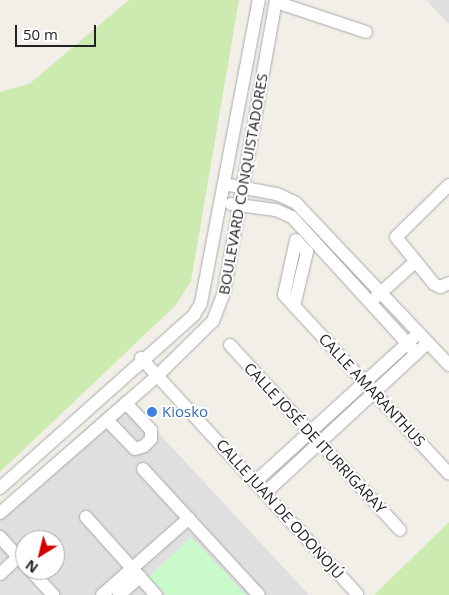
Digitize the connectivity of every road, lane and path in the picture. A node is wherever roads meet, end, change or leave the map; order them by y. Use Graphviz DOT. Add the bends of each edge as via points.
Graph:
graph roads {
  1 [pos="259,0"];
  2 [pos="276,1"];
  3 [pos="366,32"];
  4 [pos="224,184"];
  5 [pos="449,185"];
  6 [pos="242,187"];
  7 [pos="221,203"];
  8 [pos="296,203"];
  9 [pos="239,205"];
  10 [pos="292,217"];
  11 [pos="414,262"];
  12 [pos="449,283"];
  13 [pos="381,293"];
  14 [pos="371,302"];
  15 [pos="294,306"];
  16 [pos="418,333"];
  17 [pos="428,342"];
  18 [pos="407,343"];
  19 [pos="230,345"];
  20 [pos="416,353"];
  21 [pos="141,358"];
  22 [pos="449,365"];
  23 [pos="158,375"];
  24 [pos="364,382"];
  25 [pos="374,392"];
  26 [pos="126,403"];
  27 [pos="107,420"];
  28 [pos="314,437"];
  29 [pos="144,469"];
  30 [pos="449,474"];
  31 [pos="255,482"];
  32 [pos="0,488"];
  33 [pos="265,493"];
  34 [pos="0,513"];
  35 [pos="86,517"];
  36 [pos="189,518"];
  37 [pos="400,530"];
  38 [pos="0,537"];
  39 [pos="15,554"];
  40 [pos="15,565"];
  41 [pos="136,572"];
  42 [pos="0,574"];
  43 [pos="39,580"];
  44 [pos="357,594"];
  45 [pos="53,595"];
  46 [pos="102,595"];
  47 [pos="119,595"];
  48 [pos="156,595"];
  49 [pos="259,595"];
  1 -- 4 [label="street, BOULEVARD CONQUISTADORES"];
  2 -- 3 [label="street"];
  2 -- 6 [label="street, BOULEVARD CONQUISTADORES"];
  4 -- 6 [label="street"];
  4 -- 7 [label="street, BOULEVARD CONQUISTADORES"];
  5 -- 11 [label="street" via="396,237"];
  6 -- 8 [label="street" via="277,194"];
  6 -- 9 [label="street, BOULEVARD CONQUISTADORES"];
  7 -- 9 [label="street"];
  7 -- 21 [label="street, BOULEVARD CONQUISTADORES" via="201,303 194,316"];
  8 -- 10 [label="street"];
  8 -- 13 [label="street"];
  9 -- 10 [label="street"];
  9 -- 23 [label="street, BOULEVARD CONQUISTADORES" via="220,308 202,335"];
  10 -- 14 [label="street"];
  11 -- 12 [label="street" via="434,284 440,287"];
  11 -- 13 [label="street"];
  13 -- 14 [label="street"];
  13 -- 16 [label="street"];
  14 -- 18 [label="street"];
  15 -- 24 [label="street, CALLE AMARANTHUS"];
  16 -- 17 [label="street"];
  16 -- 18 [label="street"];
  17 -- 20 [label="street"];
  17 -- 22 [label="street"];
  18 -- 20 [label="street"];
  18 -- 24 [label="street"];
  19 -- 28 [label="street, CALLE JOSÉ DE ITURRIGARAY"];
  20 -- 25 [label="street"];
  21 -- 23 [label="street, CALLE JUAN DE ODONOJÚ"];
  21 -- 32 [label="street, BOULEVARD CONQUISTADORES"];
  23 -- 26 [label="street, BOULEVARD CONQUISTADORES"];
  23 -- 31 [label="street, CALLE JUAN DE ODONOJÚ"];
  24 -- 25 [label="street, CALLE AMARANTHUS"];
  24 -- 28 [label="street"];
  25 -- 28 [label="street"];
  25 -- 30 [label="street, CALLE AMARANTHUS"];
  26 -- 27 [label="street, BOULEVARD CONQUISTADORES"];
  26 -- 27 [label="street" via="151,430 151,439 144,446 135,449"];
  27 -- 34 [label="street, BOULEVARD CONQUISTADORES"];
  28 -- 31 [label="street"];
  28 -- 33 [label="street"];
  28 -- 37 [label="street, CALLE JOSÉ DE ITURRIGARAY"];
  29 -- 36 [label="street"];
  31 -- 33 [label="street, CALLE JUAN DE ODONOJÚ"];
  33 -- 44 [label="street, CALLE JUAN DE ODONOJÚ"];
  35 -- 41 [label="street"];
  36 -- 41 [label="street"];
  36 -- 49 [label="street"];
  38 -- 39 [label="street"];
  40 -- 42 [label="street"];
  41 -- 46 [label="street"];
  41 -- 47 [label="street"];
  41 -- 48 [label="street"];
  43 -- 45 [label="street"];
}
